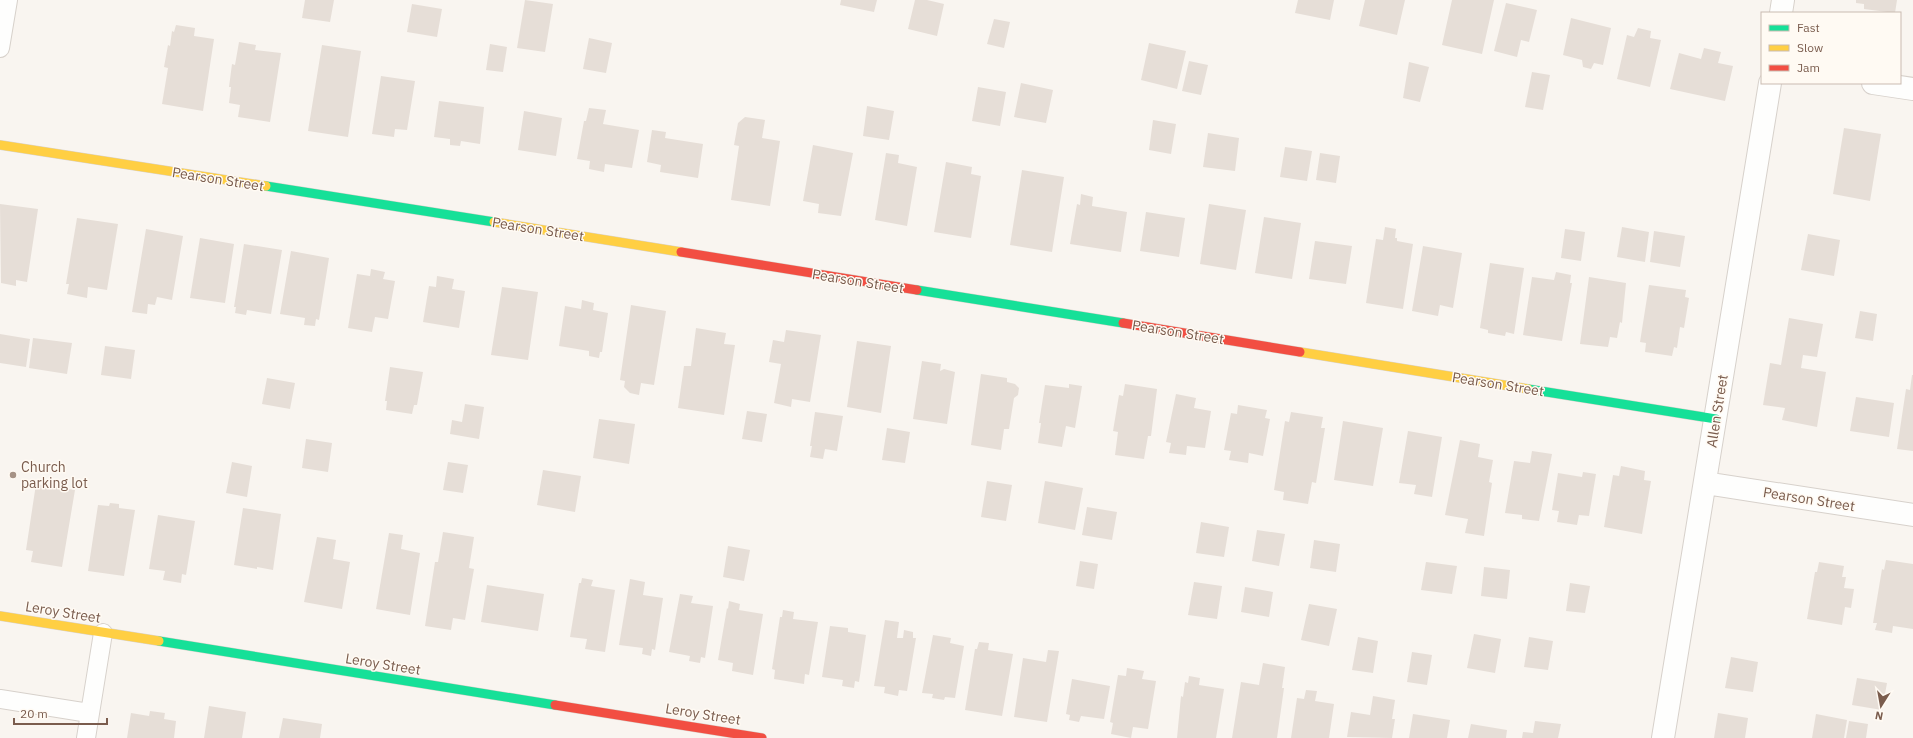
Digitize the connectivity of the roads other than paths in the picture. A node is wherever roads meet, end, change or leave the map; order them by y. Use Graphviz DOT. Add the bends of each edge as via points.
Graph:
graph roads {
  1 [pos="8,0"];
  2 [pos="1783,0"];
  3 [pos="1781,12"];
  4 [pos="0,48"];
  5 [pos="1770,84"];
  6 [pos="1879,84"];
  7 [pos="1913,90"];
  8 [pos="0,145"];
  9 [pos="1716,419"];
  10 [pos="1705,483"];
  11 [pos="1913,515"];
  12 [pos="0,616"];
  13 [pos="103,633"];
  14 [pos="0,700"];
  15 [pos="89,713"];
  16 [pos="86,738"];
  17 [pos="762,738"];
  18 [pos="1663,738"];
  1 -- 4 [label="lane"];
  2 -- 3 [label="street"];
  5 -- 9 [label="street, Allen Street"];
  6 -- 7 [label="street"];
  8 -- 9 [label="street, Pearson Street" via="495,222"];
  9 -- 10 [label="street, Allen Street"];
  10 -- 11 [label="street, Pearson Street"];
  10 -- 18 [label="street, Allen Street"];
  12 -- 13 [label="street, Leroy Street"];
  13 -- 15 [label="lane"];
  13 -- 17 [label="street, Leroy Street"];
  14 -- 15 [label="lane"];
  15 -- 16 [label="lane"];
}
